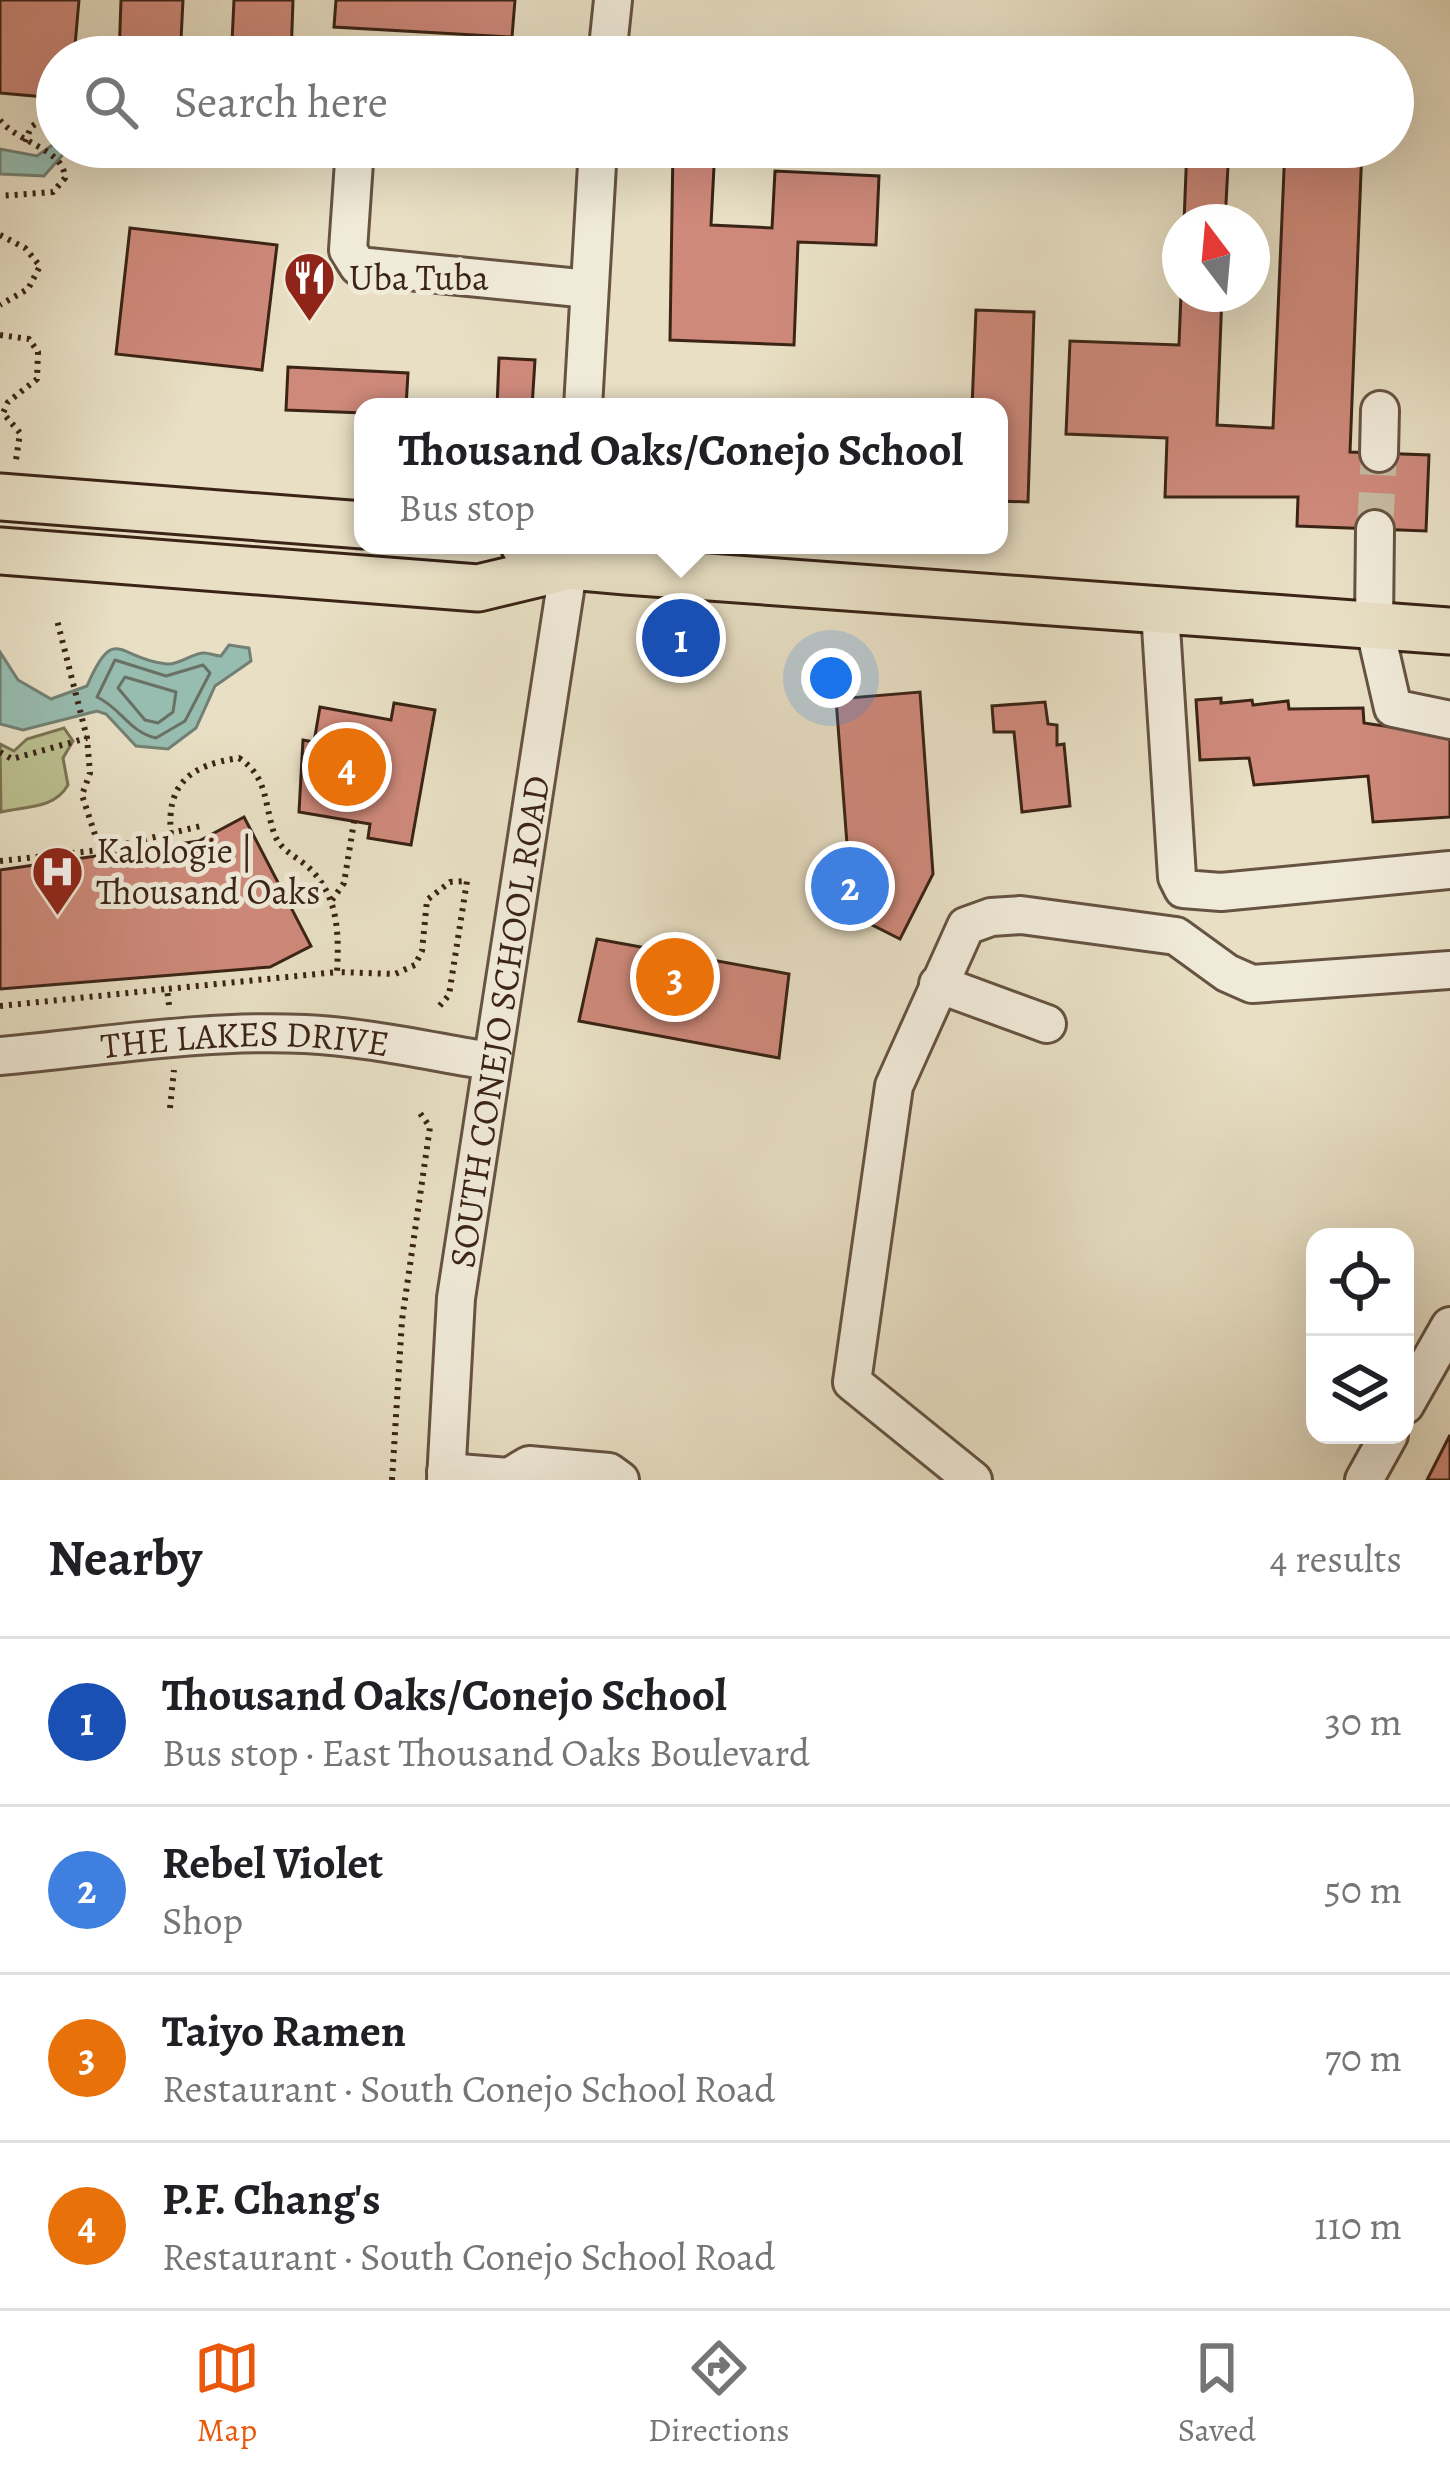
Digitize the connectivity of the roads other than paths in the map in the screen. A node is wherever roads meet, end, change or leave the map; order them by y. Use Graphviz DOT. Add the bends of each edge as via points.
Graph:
graph roads {
  1 [pos="613,0"];
  2 [pos="609,36"];
  3 [pos="354,168"];
  4 [pos="597,168"];
  5 [pos="589,289"];
  6 [pos="583,398"];
  7 [pos="1380,410"];
  8 [pos="1378,453"];
  9 [pos="8,479"];
  10 [pos="354,524"];
  11 [pos="1375,529"];
  12 [pos="0,551"];
  13 [pos="571,555"];
  14 [pos="1160,610"];
  15 [pos="1374,625"];
  16 [pos="1450,631"];
  17 [pos="1450,720"];
  18 [pos="1450,870"];
  19 [pos="1183,889"];
  20 [pos="1176,936"];
  21 [pos="1450,970"];
  22 [pos="938,984"];
  23 [pos="1047,1024"];
  24 [pos="0,1056"];
  25 [pos="489,1061"];
  26 [pos="1450,1326"];
  27 [pos="1414,1389"];
  28 [pos="1384,1444"];
  29 [pos="446,1476"];
  30 [pos="511,1478"];
  31 [pos="620,1480"];
  32 [pos="973,1480"];
  33 [pos="1364,1480"];
  1 -- 2 [label="street"];
  3 -- 5 [label="street" via="348,250 358,266"];
  4 -- 5 [label="street"];
  5 -- 6 [label="street"];
  7 -- 8 [label="street"];
  9 -- 10 [label="main road"];
  11 -- 15 [label="street"];
  12 -- 13 [label="main road" via="478,588"];
  13 -- 14 [label="main road"];
  13 -- 25 [label="street, SOUTH CONEJO SCHOOL ROAD"];
  14 -- 15 [label="main road"];
  14 -- 19 [label="street"];
  15 -- 16 [label="main road"];
  15 -- 17 [label="street" via="1393,708"];
  18 -- 19 [label="street"];
  19 -- 20 [label="street"];
  20 -- 21 [label="street" via="1252,984"];
  20 -- 22 [label="street" via="991,917 966,926"];
  22 -- 23 [label="street"];
  22 -- 32 [label="street" via="894,1086 852,1382"];
  24 -- 25 [label="street, THE LAKES DRIVE" via="301,1034"];
  25 -- 29 [label="street, SOUTH CONEJO SCHOOL ROAD" via="456,1298"];
  26 -- 27 [label="street"];
  28 -- 33 [label="street"];
  29 -- 30 [label="street"];
  30 -- 31 [label="street" via="529,1465 609,1472"];
}
